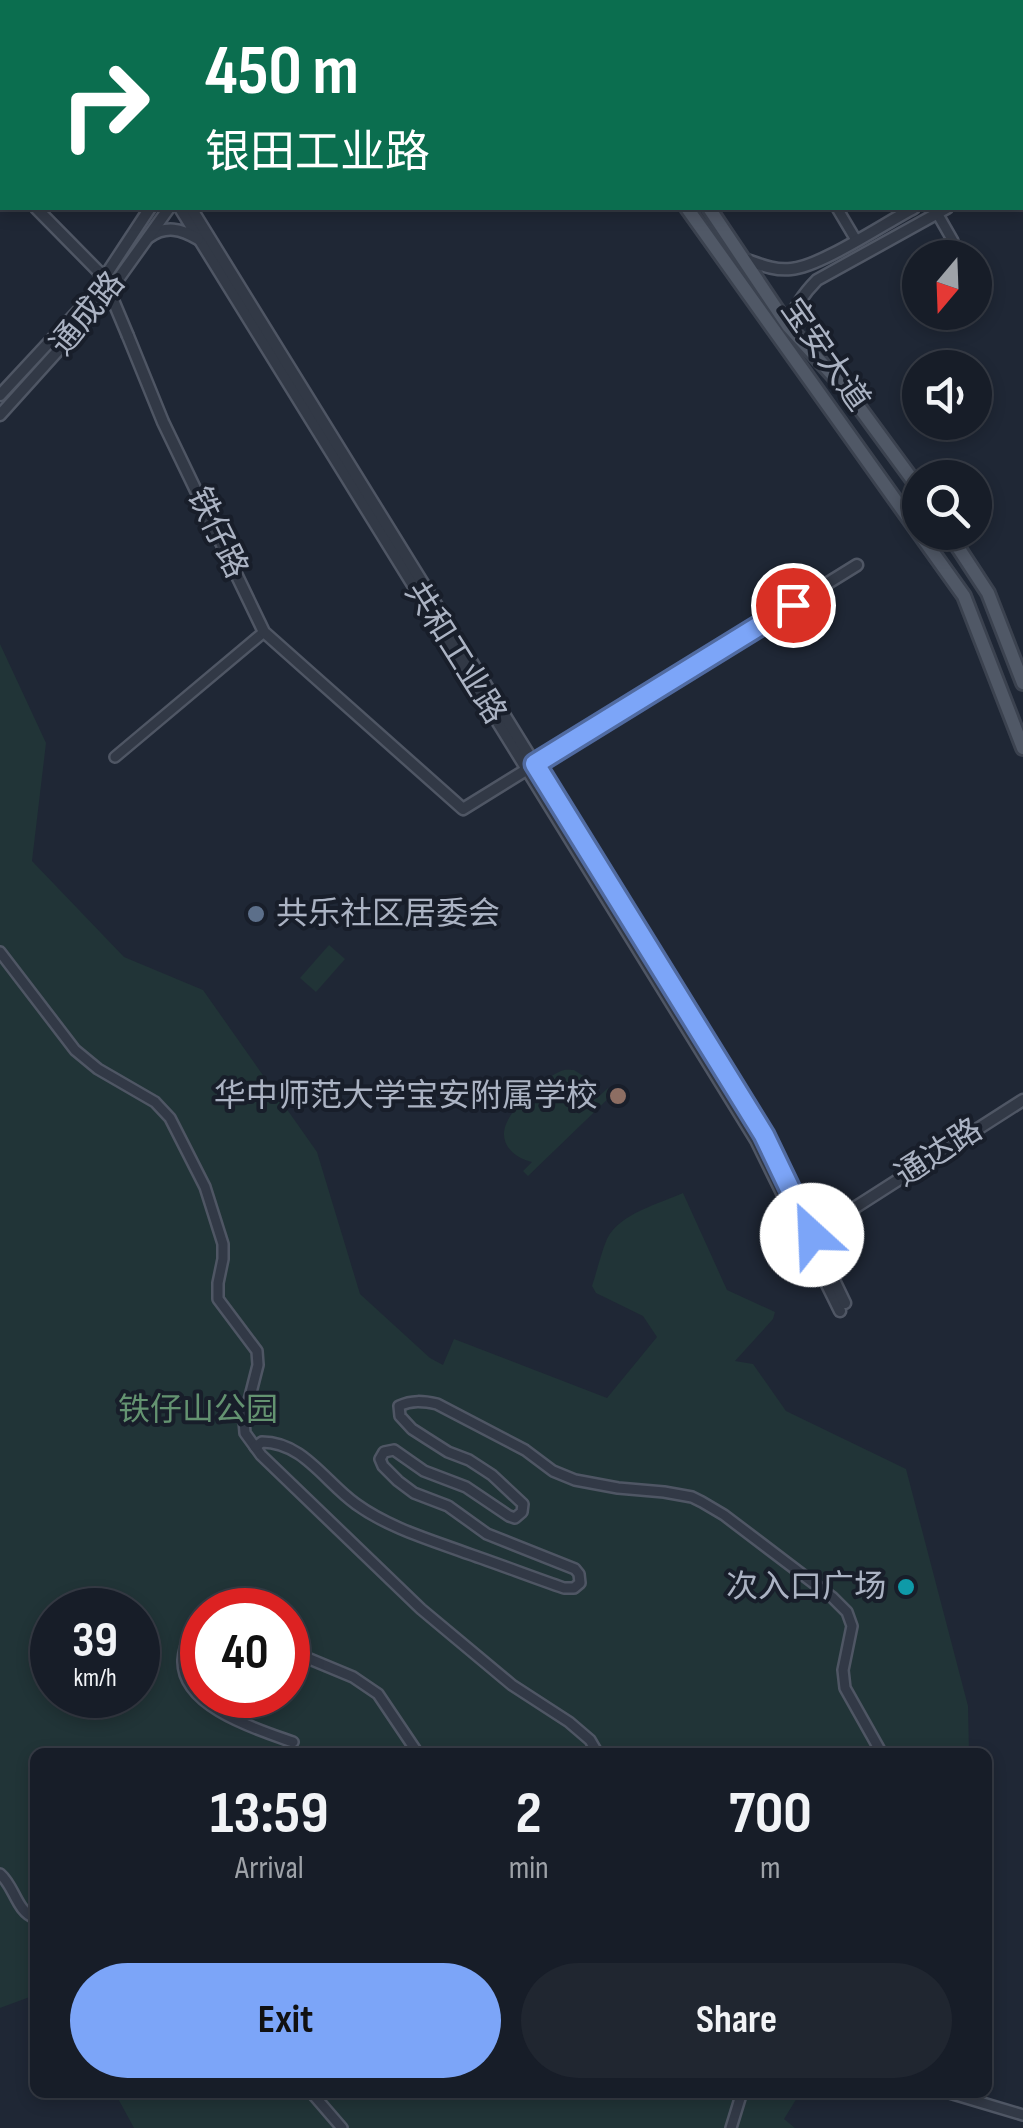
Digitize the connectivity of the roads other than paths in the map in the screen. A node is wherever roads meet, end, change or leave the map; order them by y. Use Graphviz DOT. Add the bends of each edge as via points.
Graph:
graph roads {
  1 [pos="38,210"];
  2 [pos="149,210"];
  3 [pos="167,210"];
  4 [pos="181,210"];
  5 [pos="192,210"];
  6 [pos="688,210"];
  7 [pos="710,210"];
  8 [pos="838,210"];
  9 [pos="910,210"];
  10 [pos="942,210"];
  11 [pos="144,240"];
  12 [pos="856,240"];
  13 [pos="953,240"];
  14 [pos="202,242"];
  15 [pos="744,259"];
  16 [pos="810,265"];
  17 [pos="817,280"];
  18 [pos="788,326"];
  19 [pos="0,395"];
  20 [pos="0,415"];
  21 [pos="902,466"];
  22 [pos="960,550"];
  23 [pos="857,565"];
  24 [pos="264,632"];
  25 [pos="1023,683"];
  26 [pos="1023,748"];
  27 [pos="115,758"];
  28 [pos="531,767"];
  29 [pos="0,952"];
  30 [pos="1023,1100"];
  31 [pos="792,1194"];
  32 [pos="850,1211"];
  33 [pos="809,1237"];
  34 [pos="843,1307"];
  35 [pos="258,1444"];
  36 [pos="310,1659"];
  37 [pos="232,1718"];
  38 [pos="294,1742"];
  39 [pos="414,1748"];
  40 [pos="595,1748"];
  41 [pos="880,1748"];
  42 [pos="0,1874"];
  43 [pos="30,1915"];
  44 [pos="316,2098"];
  45 [pos="740,2098"];
  46 [pos="966,2098"];
  47 [pos="1023,2115"];
  48 [pos="342,2128"];
  49 [pos="731,2128"];
  1 -- 24 [label="street, 铁仔路, bridge" via="107,286 163,422"];
  2 -- 19 [label="street, 通成路" via="92,296"];
  3 -- 11 [label="street, 通成路"];
  4 -- 14 [label="street, 共和工业路"];
  5 -- 28 [label="street, 共和工业路"];
  6 -- 26 [label="main road, 宝安大道" via="964,596"];
  7 -- 15 [label="main road, 宝安大道"];
  8 -- 12 [label="street"];
  9 -- 12 [label="street"];
  10 -- 13 [label="street"];
  10 -- 17 [label="street"];
  11 -- 14 [label="street" via="172,229"];
  11 -- 20 [label="street, 通成路" via="82,326"];
  12 -- 16 [label="street"];
  14 -- 28 [label="street, 共和工业路"];
  15 -- 16 [label="street" via="790,270"];
  15 -- 18 [label="main road, 宝安大道"];
  16 -- 17 [label="street" via="806,276"];
  17 -- 18 [label="street"];
  18 -- 21 [label="main road, 宝安大道"];
  22 -- 25 [label="main road" via="988,593"];
  23 -- 28 [label="street"];
  24 -- 27 [label="street"];
  24 -- 28 [label="street, 铁仔路" via="464,809"];
  28 -- 31 [label="street, 共和工业路" via="764,1135"];
  28 -- 33 [label="street, 共和工业路"];
  29 -- 35 [label="street" via="75,1050 170,1118 205,1187 223,1244 218,1299 257,1351 244,1420 245,1433"];
  30 -- 32 [label="street, 通达路"];
  31 -- 32 [label="street" via="817,1217"];
  31 -- 33 [label="street, 共和工业路"];
  32 -- 33 [label="street, 通达路"];
  33 -- 34 [label="street, 共和工业路"];
  35 -- 40 [label="street" via="421,1609"];
  35 -- 41 [label="street" via="274,1442 301,1454 378,1518 564,1588 580,1583 575,1570 487,1534 448,1506 414,1493 383,1466 384,1452 394,1450 509,1516 522,1512 523,1504 492,1475 412,1430 399,1406 437,1404 575,1480 692,1497 843,1606 852,1626 845,1688"];
  36 -- 39 [label="street" via="378,1694"];
  37 -- 38 [label="street"];
  42 -- 43 [label="street"];
  44 -- 48 [label="street"];
  45 -- 49 [label="street"];
  46 -- 47 [label="street"];
}
